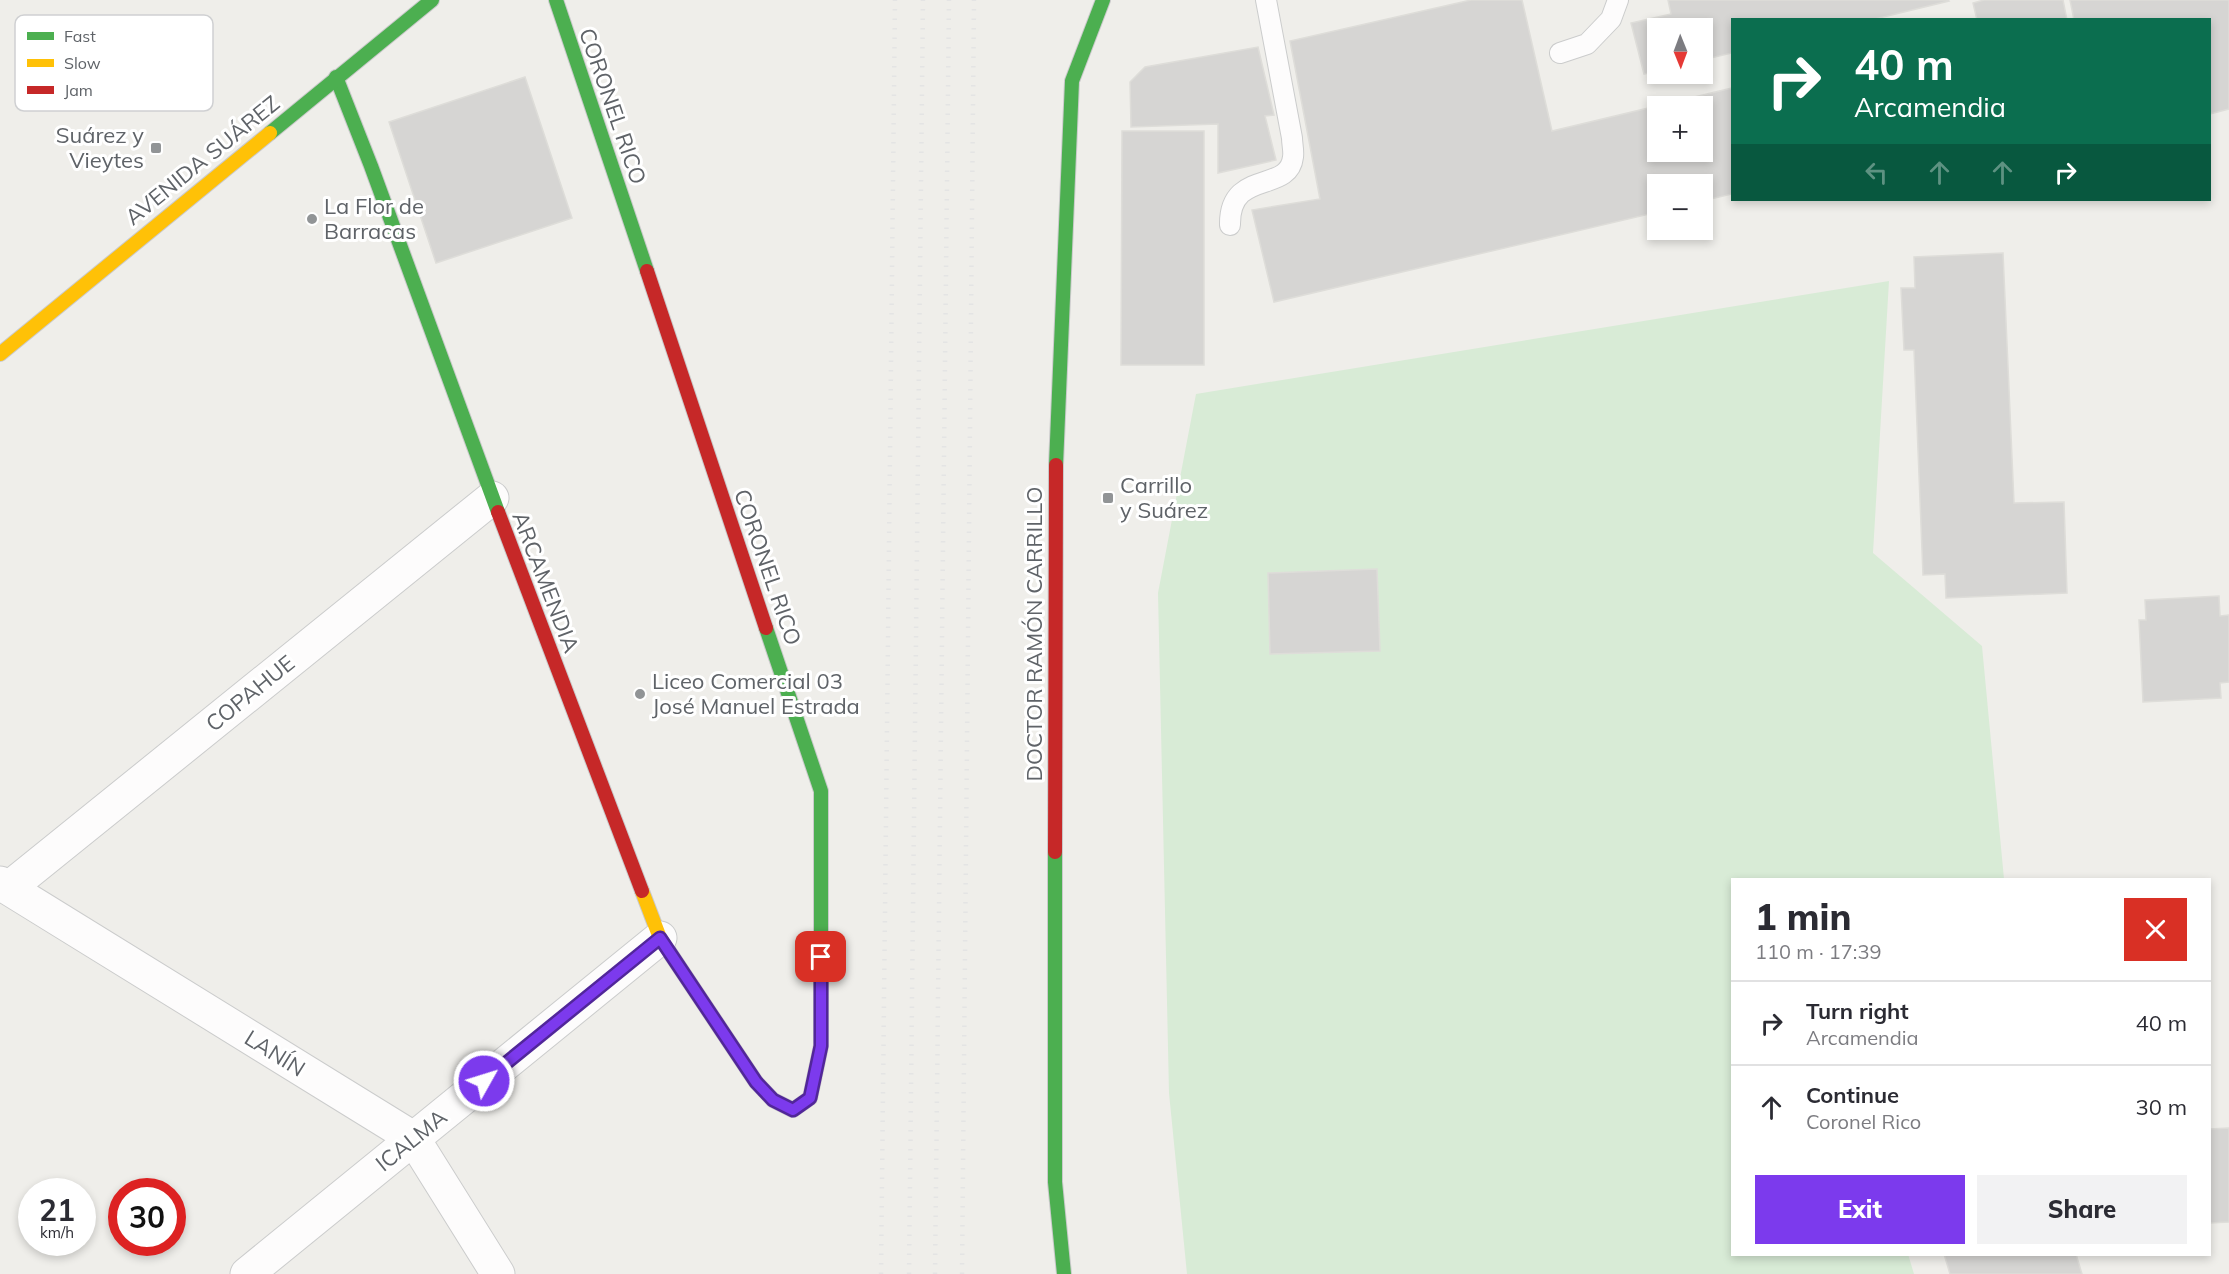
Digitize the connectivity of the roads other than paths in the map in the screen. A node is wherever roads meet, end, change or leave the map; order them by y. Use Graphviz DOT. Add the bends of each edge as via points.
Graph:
graph roads {
  1 [pos="432,0"];
  2 [pos="556,0"];
  3 [pos="1103,0"];
  4 [pos="1266,0"];
  5 [pos="1618,0"];
  6 [pos="413,7"];
  7 [pos="1560,53"];
  8 [pos="336,77"];
  9 [pos="1230,225"];
  10 [pos="0,354"];
  11 [pos="492,498"];
  12 [pos="5,886"];
  13 [pos="660,938"];
  14 [pos="756,1082"];
  15 [pos="413,1138"];
  16 [pos="247,1274"];
  17 [pos="498,1274"];
  18 [pos="1064,1274"];
  1 -- 6 [label="street, AVENIDA SUÁREZ"];
  2 -- 14 [label="street, CORONEL RICO" via="821,791 821,1046 810,1098 793,1110 773,1100"];
  3 -- 18 [label="street, DOCTOR RAMÓN CARRILLO" via="1072,81 1056,432 1055,1182"];
  4 -- 9 [label="lane" via="1293,159 1286,173 1251,186 1237,196"];
  5 -- 7 [label="lane" via="1611,19 1587,44"];
  6 -- 8 [label="street, AVENIDA SUÁREZ"];
  8 -- 10 [label="street, AVENIDA SUÁREZ"];
  8 -- 11 [label="street, ARCAMENDIA"];
  11 -- 12 [label="street, COPAHUE"];
  11 -- 13 [label="street, ARCAMENDIA"];
  12 -- 15 [label="street, LANÍN"];
  13 -- 14 [label="street, ARCAMENDIA"];
  13 -- 15 [label="street, ICALMA"];
  15 -- 16 [label="street, ICALMA"];
  15 -- 17 [label="street, LANÍN"];
}
